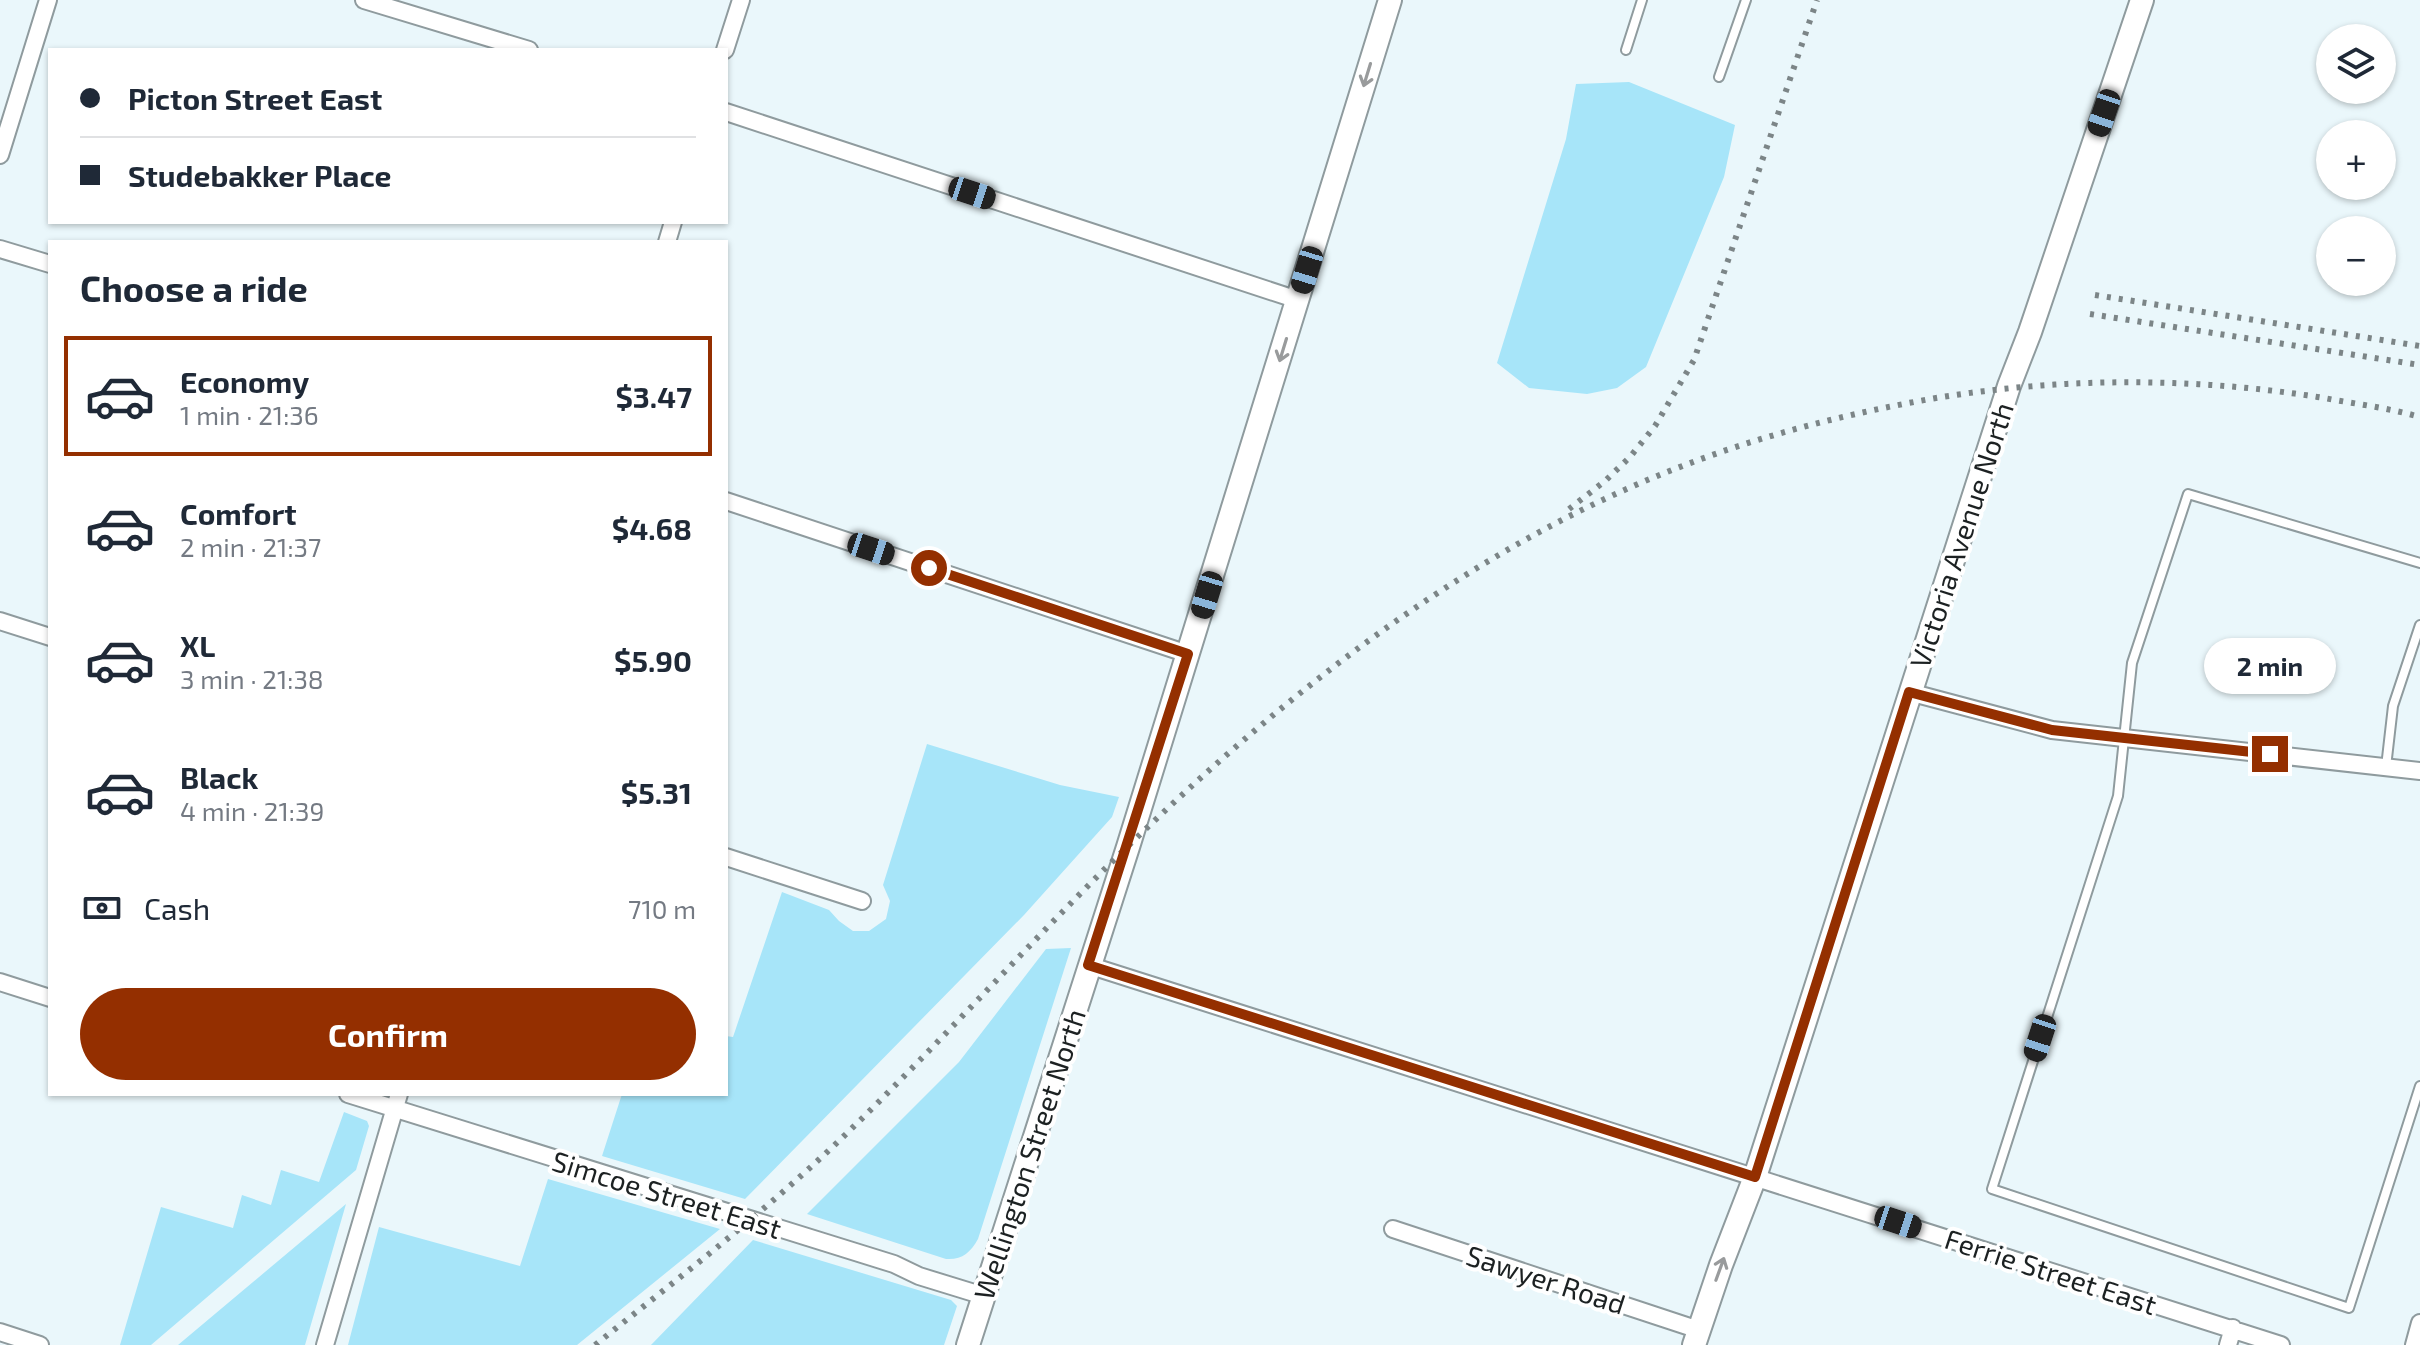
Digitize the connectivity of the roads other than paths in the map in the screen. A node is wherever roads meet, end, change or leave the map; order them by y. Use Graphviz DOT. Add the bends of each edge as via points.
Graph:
graph roads {
  1 [pos="48,0"];
  2 [pos="364,0"];
  3 [pos="741,0"];
  4 [pos="1390,0"];
  5 [pos="1642,0"];
  6 [pos="1746,0"];
  7 [pos="2142,0"];
  8 [pos="522,48"];
  9 [pos="726,48"];
  10 [pos="1626,50"];
  11 [pos="1719,77"];
  12 [pos="728,113"];
  13 [pos="0,155"];
  14 [pos="0,249"];
  15 [pos="48,263"];
  16 [pos="1298,300"];
  17 [pos="728,502"];
  18 [pos="2420,563"];
  19 [pos="0,621"];
  20 [pos="2420,625"];
  21 [pos="48,636"];
  22 [pos="1188,654"];
  23 [pos="1909,692"];
  24 [pos="2125,738"];
  25 [pos="2386,767"];
  26 [pos="2420,771"];
  27 [pos="728,858"];
  28 [pos="862,901"];
  29 [pos="1088,965"];
  30 [pos="0,982"];
  31 [pos="48,997"];
  32 [pos="2420,1086"];
  33 [pos="362,1096"];
  34 [pos="396,1101"];
  35 [pos="1755,1177"];
  36 [pos="1393,1229"];
  37 [pos="984,1296"];
  38 [pos="2420,1323"];
  39 [pos="2233,1328"];
  40 [pos="0,1332"];
  41 [pos="1696,1337"];
  42 [pos="40,1345"];
  43 [pos="325,1345"];
  44 [pos="968,1345"];
  45 [pos="2228,1345"];
  46 [pos="2281,1345"];
  47 [pos="2414,1345"];
  1 -- 13 [label="street"];
  2 -- 8 [label="street"];
  3 -- 9 [label="street"];
  4 -- 16 [label="main road, Wellington Street North, one-way"];
  5 -- 10 [label="lane"];
  6 -- 11 [label="lane"];
  7 -- 23 [label="main road, Victoria Avenue North"];
  12 -- 16 [label="street"];
  14 -- 15 [label="street"];
  16 -- 22 [label="main road, Wellington Street North, one-way"];
  17 -- 22 [label="street"];
  18 -- 24 [label="lane" via="2188,494 2132,663"];
  19 -- 21 [label="street"];
  20 -- 25 [label="lane" via="2393,706"];
  22 -- 29 [label="main road, Wellington Street North"];
  23 -- 24 [label="street" via="2052,730"];
  23 -- 35 [label="main road, Victoria Avenue North"];
  24 -- 25 [label="street"];
  24 -- 32 [label="lane" via="2118,796 1992,1189 2349,1308"];
  25 -- 26 [label="street"];
  27 -- 28 [label="street"];
  29 -- 35 [label="street, Ferrie Street East"];
  29 -- 37 [label="main road, Wellington Street North"];
  30 -- 31 [label="street"];
  33 -- 34 [label="street, Simcoe Street East"];
  34 -- 37 [label="street, Simcoe Street East"];
  34 -- 43 [label="street"];
  35 -- 39 [label="street, Ferrie Street East"];
  41 -- 35 [label="main road, Victoria Avenue North, one-way"];
  36 -- 41 [label="street, Sawyer Road"];
  37 -- 44 [label="main road, Wellington Street North"];
  38 -- 47 [label="street"];
  39 -- 45 [label="street"];
  39 -- 46 [label="street, Ferrie Street East"];
  40 -- 42 [label="street"];
}
